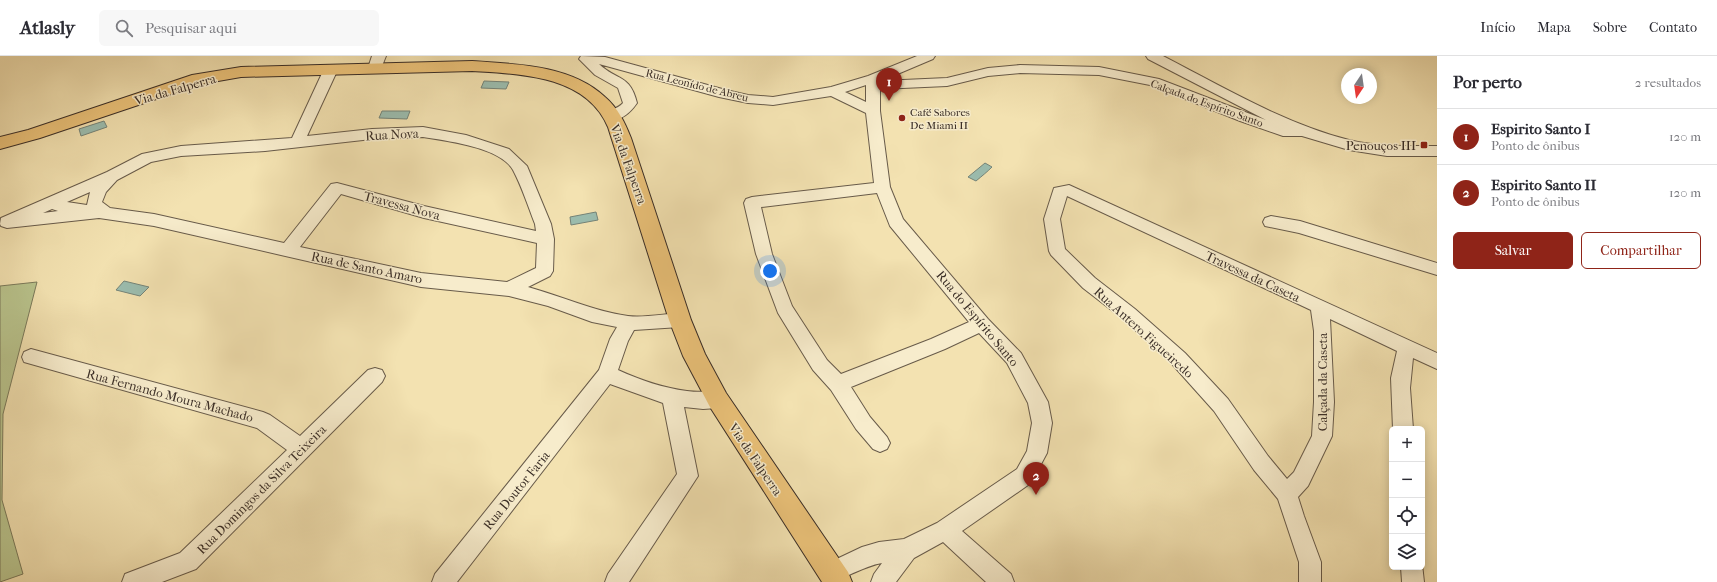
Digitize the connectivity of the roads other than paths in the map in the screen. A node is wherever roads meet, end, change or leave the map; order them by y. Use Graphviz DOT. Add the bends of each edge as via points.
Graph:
graph roads {
  1 [pos="928,56"];
  2 [pos="1153,56"];
  3 [pos="377,62"];
  4 [pos="332,69"];
  5 [pos="873,82"];
  6 [pos="833,92"];
  7 [pos="873,110"];
  8 [pos="611,116"];
  9 [pos="1303,131"];
  10 [pos="0,143"];
  11 [pos="298,143"];
  12 [pos="1437,151"];
  13 [pos="112,176"];
  14 [pos="882,187"];
  15 [pos="1069,190"];
  16 [pos="53,202"];
  17 [pos="104,212"];
  18 [pos="1271,222"];
  19 [pos="4,224"];
  20 [pos="546,239"];
  21 [pos="288,250"];
  22 [pos="1437,269"];
  23 [pos="544,271"];
  24 [pos="509,289"];
  25 [pos="551,300"];
  26 [pos="1320,308"];
  27 [pos="680,320"];
  28 [pos="629,323"];
  29 [pos="982,324"];
  30 [pos="1407,348"];
  31 [pos="31,357"];
  32 [pos="1437,361"];
  33 [pos="607,374"];
  34 [pos="375,376"];
  35 [pos="838,384"];
  36 [pos="672,398"];
  37 [pos="718,400"];
  38 [pos="1403,426"];
  39 [pos="880,443"];
  40 [pos="302,449"];
  41 [pos="1287,494"];
  42 [pos="945,530"];
  43 [pos="906,550"];
  44 [pos="1412,570"];
  45 [pos="835,578"];
  46 [pos="133,582"];
  47 [pos="443,582"];
  48 [pos="616,582"];
  49 [pos="882,582"];
  50 [pos="1003,582"];
  51 [pos="1310,582"];
  52 [pos="1413,582"];
  1 -- 5 [label="street"];
  2 -- 9 [label="street"];
  3 -- 4 [label="main road, Via da Falperra"];
  3 -- 8 [label="main road, Via da Falperra" via="536,72 563,79 582,88"];
  4 -- 10 [label="main road, Via da Falperra" via="241,72 198,79"];
  4 -- 11 [label="street"];
  5 -- 6 [label="street, Rua Leonído de Abreu"];
  5 -- 7 [label="street, Rua do Espírito Santo"];
  5 -- 9 [label="street, Calçada do Espírito Santo" via="947,82 988,72 1020,69 1099,71 1154,82 1283,131"];
  6 -- 7 [label="street"];
  6 -- 8 [label="street, Rua Leonído de Abreu" via="773,101 748,99 605,61 586,59 602,73 618,80 628,91 630,103 624,111"];
  7 -- 14 [label="street, Rua do Espírito Santo"];
  8 -- 27 [label="main road, Via da Falperra" via="622,138"];
  9 -- 12 [label="street" via="1349,145 1386,151"];
  11 -- 13 [label="street, Rua Nova" via="181,151 147,158"];
  11 -- 20 [label="street, Rua Nova" via="372,134 423,132 466,140 504,152 519,166 543,224"];
  13 -- 16 [label="street, Rua Nova"];
  13 -- 17 [label="street" via="95,196 94,204"];
  14 -- 29 [label="street, Rua do Espírito Santo" via="896,222"];
  14 -- 35 [label="street" via="752,203 764,254 784,308 820,365"];
  15 -- 26 [label="street, Travessa da Caseta"];
  15 -- 41 [label="street, Rua Antero Figueiredo" via="1060,192 1052,219 1057,251 1089,283 1129,314 1178,358 1221,405 1261,463"];
  16 -- 17 [label="street" via="66,208"];
  16 -- 19 [label="street, Rua Nova"];
  17 -- 19 [label="street"];
  17 -- 21 [label="street, Rua de Santo Amaro" via="154,220"];
  18 -- 22 [label="street" via="1300,227"];
  20 -- 21 [label="street, Travessa Nova" via="424,212 337,188"];
  20 -- 23 [label="street, Rua Nova"];
  21 -- 24 [label="street, Rua de Santo Amaro" via="421,280"];
  23 -- 24 [label="street"];
  23 -- 25 [label="street, Rua Nova"];
  24 -- 25 [label="street, Rua de Santo Amaro"];
  25 -- 28 [label="street, Rua de Santo Amaro" via="592,315"];
  26 -- 30 [label="street, Travessa da Caseta"];
  26 -- 41 [label="street, Calçada da Caseta" via="1324,394 1322,436 1301,479"];
  27 -- 28 [label="street, Rua de Santo Amaro"];
  27 -- 37 [label="main road, Via da Falperra" via="694,356"];
  28 -- 33 [label="street, Rua Doutor Faria" via="619,339"];
  29 -- 35 [label="street"];
  29 -- 42 [label="street, Rua do Espírito Santo" via="1014,358 1038,402 1042,423 1037,453 1024,476"];
  30 -- 32 [label="street, Travessa da Caseta"];
  30 -- 38 [label="street" via="1400,378"];
  31 -- 40 [label="street, Rua Fernando Moura Machado" via="263,421"];
  33 -- 36 [label="street"];
  33 -- 47 [label="street, Rua Doutor Faria"];
  34 -- 40 [label="street, Rua Domingos da Silva Teixeira"];
  35 -- 39 [label="street" via="863,423"];
  36 -- 37 [label="street" via="698,402"];
  36 -- 48 [label="street" via="688,476"];
  37 -- 45 [label="main road, Via da Falperra"];
  40 -- 46 [label="street, Rua Domingos da Silva Teixeira" via="188,561"];
  41 -- 51 [label="street, Rua Antero Figueiredo" via="1310,562"];
  42 -- 43 [label="street, Rua do Espírito Santo"];
  42 -- 50 [label="street"];
  43 -- 45 [label="street" via="862,558"];
  43 -- 49 [label="street"];
  44 -- 52 [label="street"];
}
